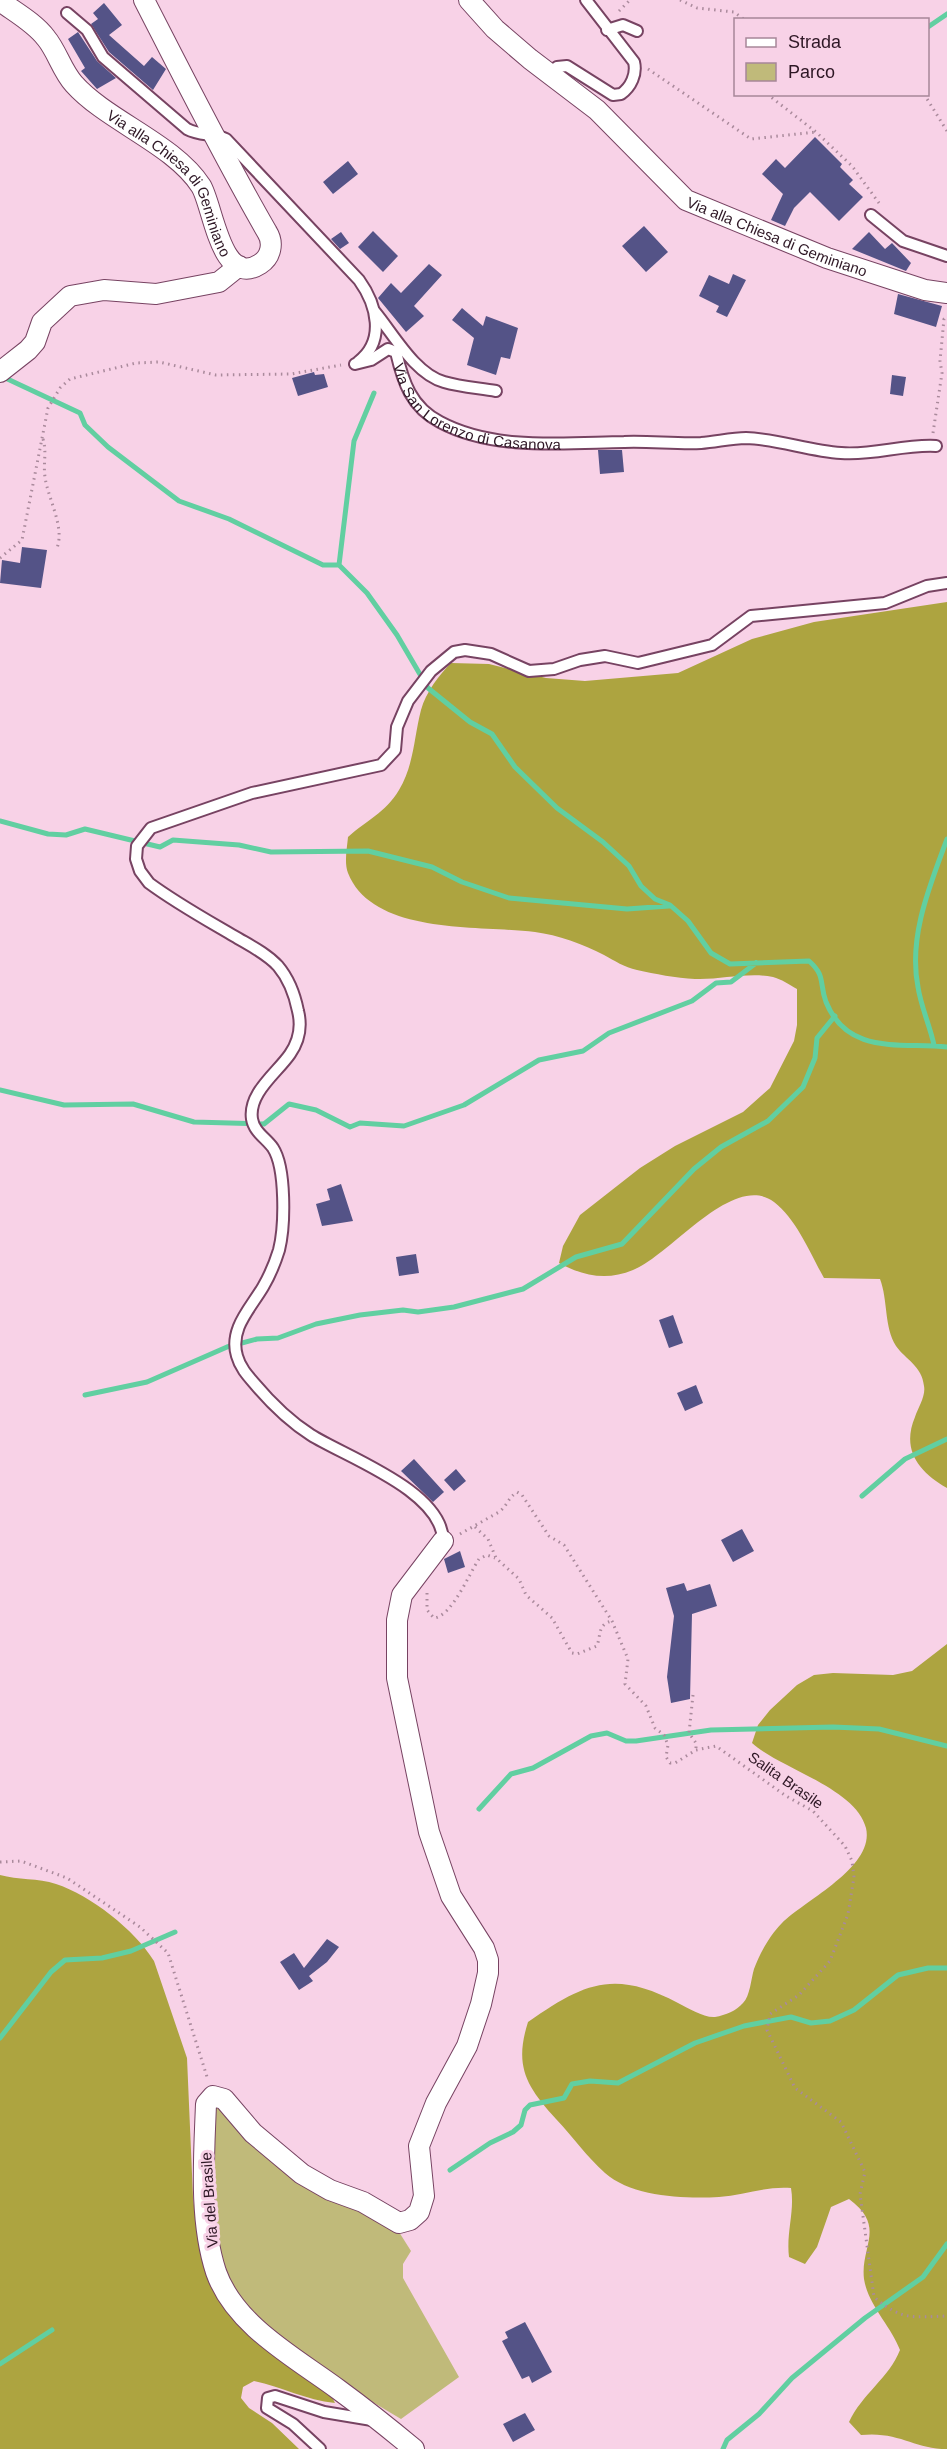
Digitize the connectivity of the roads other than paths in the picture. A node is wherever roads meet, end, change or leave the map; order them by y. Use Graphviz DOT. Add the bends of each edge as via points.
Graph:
graph roads {
  1 [pos="144,0"];
  2 [pos="469,0"];
  3 [pos="586,0"];
  4 [pos="0,1"];
  5 [pos="67,12"];
  6 [pos="607,30"];
  7 [pos="637,32"];
  8 [pos="549,73"];
  9 [pos="213,134"];
  10 [pos="871,215"];
  11 [pos="947,256"];
  12 [pos="239,266"];
  13 [pos="947,293"];
  14 [pos="375,312"];
  15 [pos="0,372"];
  16 [pos="496,391"];
  17 [pos="936,446"];
  18 [pos="947,583"];
  19 [pos="443,1541"];
  20 [pos="381,2422"];
  21 [pos="320,2449"];
  22 [pos="414,2449"];
  1 -- 9 [label="street, Via alla Chiesa di Geminiano"];
  2 -- 8 [label="street, Via alla Chiesa di Geminiano" via="495,29"];
  3 -- 6 [label="lane"];
  4 -- 12 [label="street, Via alla Chiesa di Geminiano" via="46,38 74,85 185,167 202,186 227,257"];
  5 -- 9 [label="lane" via="87,30 103,57 187,129 195,134"];
  6 -- 7 [label="lane" via="622,25"];
  6 -- 8 [label="lane" via="630,55 636,68 626,90 613,94 567,66"];
  8 -- 13 [label="street, Via alla Chiesa di Geminiano" via="597,110 686,200 827,258 925,290"];
  9 -- 12 [label="street, Via alla Chiesa di Geminiano" via="270,237 270,252 260,264"];
  9 -- 14 [label="lane" via="226,139 359,280"];
  10 -- 11 [label="lane" via="903,241"];
  12 -- 15 [label="street" via="219,282 156,294 104,290 70,296 42,322 28,350"];
  14 -- 16 [label="lane" via="430,375 443,382"];
  14 -- 17 [label="lane, Via San Lorenzo di Casanova" via="373,342 355,364 388,349 396,352 411,398 439,422 459,430 508,441 583,444 701,443 747,438 842,454"];
  18 -- 19 [label="lane" via="927,586 885,603 751,616 711,645 638,663 605,656 529,671 491,654 454,652 431,671 408,700 397,728 395,750 381,765 252,793 151,828 137,846 136,859 149,883 278,966 290,984 299,1014 295,1047 257,1095 253,1108 255,1127 272,1146 282,1174 280,1246 274,1266 236,1334 242,1368 286,1416 310,1434 370,1466 416,1497 438,1520"];
  19 -- 20 [label="street, Via del Brasile" via="402,1595 397,1678 432,1842 451,1896 484,1948 488,1973 467,2046 436,2103 419,2146 424,2196 421,2208 415,2217 403,2223 302,2174 253,2133 225,2099 213,2096 206,2104 204,2171 208,2228 220,2281 254,2326"];
  20 -- 21 [label="lane" via="324,2412 275,2396 268,2398 269,2410 293,2424"];
  20 -- 22 [label="street, Via del Brasile"];
}
